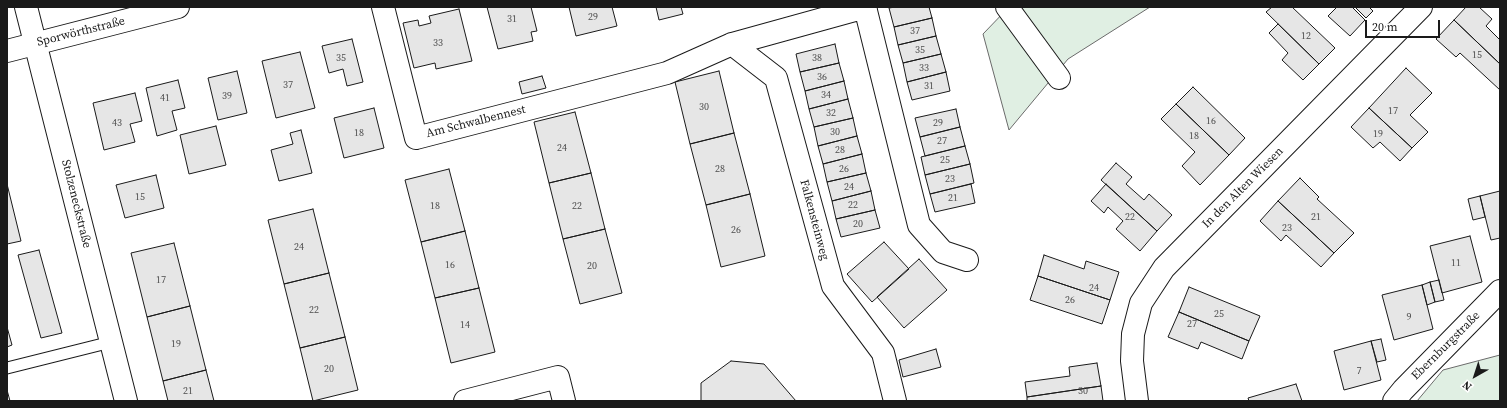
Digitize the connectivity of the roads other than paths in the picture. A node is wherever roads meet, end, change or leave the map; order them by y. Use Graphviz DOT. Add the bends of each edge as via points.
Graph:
graph roads {
  1 [pos="26,7"];
  2 [pos="178,7"];
  3 [pos="383,7"];
  4 [pos="865,7"];
  5 [pos="1007,7"];
  6 [pos="1420,7"];
  7 [pos="35,44"];
  8 [pos="732,44"];
  9 [pos="7,51"];
  10 [pos="1059,78"];
  11 [pos="967,260"];
  12 [pos="1500,292"];
  13 [pos="111,342"];
  14 [pos="7,368"];
  15 [pos="126,401"];
  16 [pos="465,401"];
  17 [pos="564,401"];
  18 [pos="895,401"];
  19 [pos="1137,401"];
  20 [pos="1394,401"];
  1 -- 7 [label="street, Stolzeneckstraße"];
  2 -- 7 [label="street, Sporwörthstraße"];
  3 -- 8 [label="street, Am Schwalbennest" via="416,138 667,73"];
  4 -- 8 [label="street"];
  4 -- 11 [label="street" via="919,225 943,252"];
  5 -- 10 [label="street"];
  6 -- 19 [label="street, In den Alten Wiesen" via="1164,268 1141,303 1133,334 1132,361"];
  7 -- 9 [label="street, Sporwörthstraße"];
  7 -- 13 [label="street, Stolzeneckstraße"];
  8 -- 18 [label="street, Falkensteinweg" via="776,78 833,286 883,353"];
  12 -- 20 [label="street, Ebernburgstraße"];
  13 -- 14 [label="lane"];
  13 -- 15 [label="street, Stolzeneckstraße"];
  16 -- 17 [label="street" via="558,377"];
}
